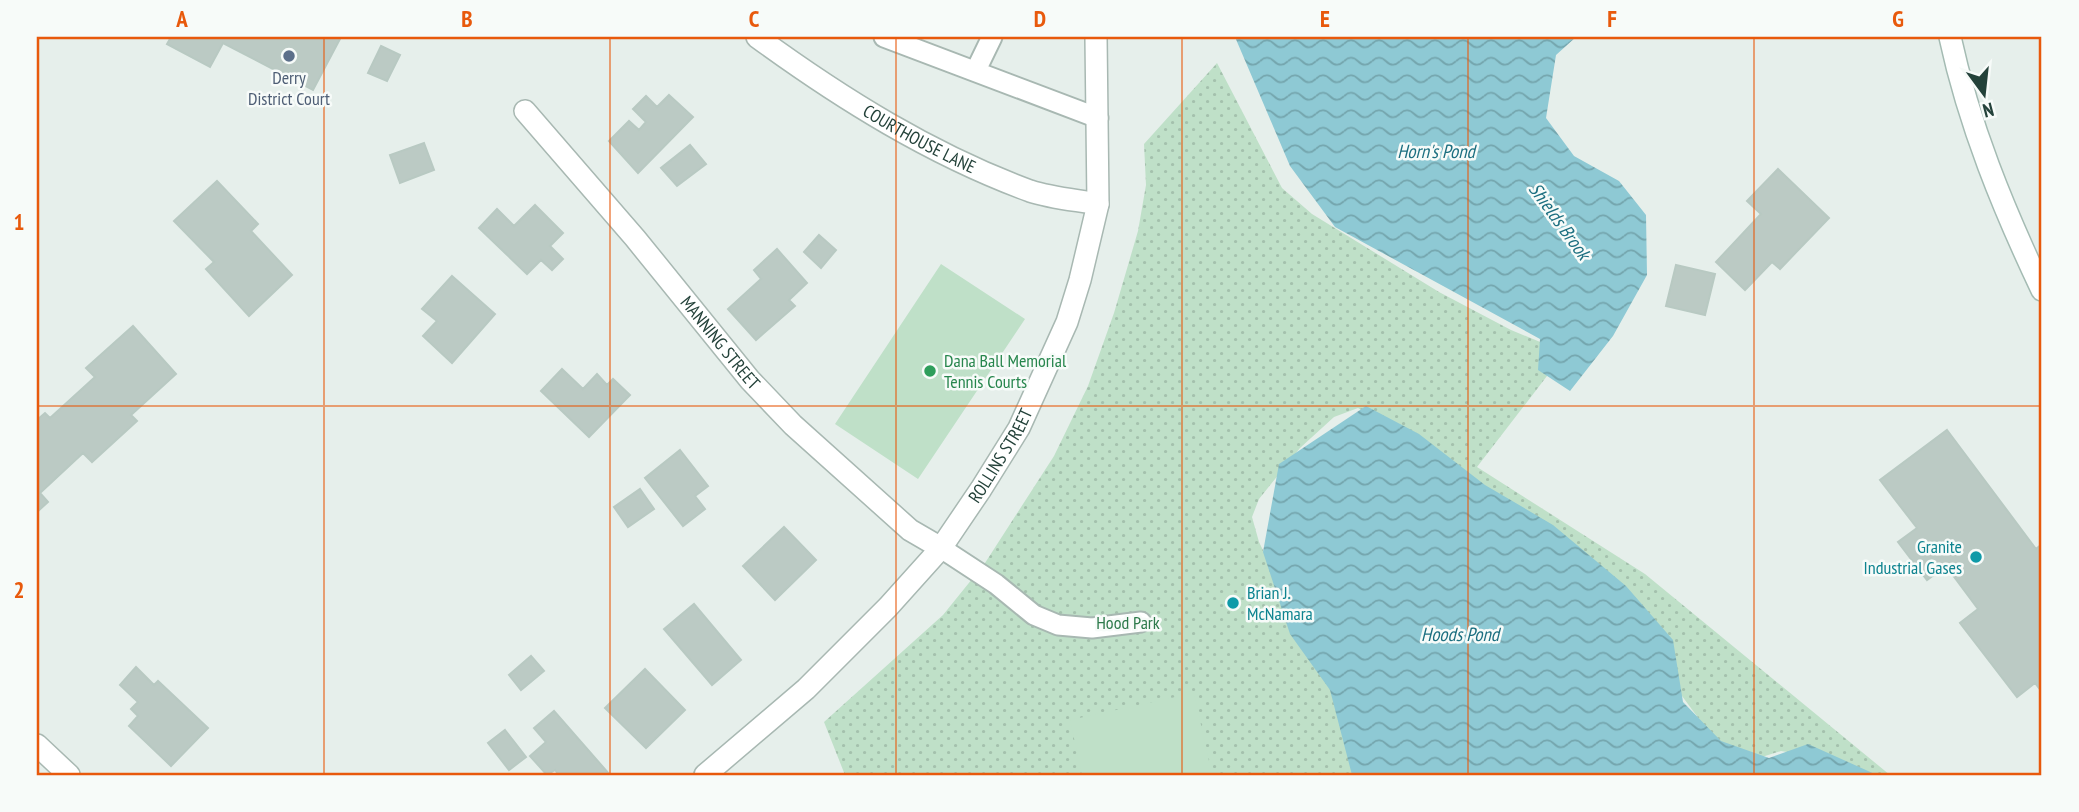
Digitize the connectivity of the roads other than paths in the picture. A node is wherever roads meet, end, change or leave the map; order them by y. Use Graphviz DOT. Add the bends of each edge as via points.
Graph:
graph roads {
  1 [pos="757,37"];
  2 [pos="884,37"];
  3 [pos="992,37"];
  4 [pos="1096,37"];
  5 [pos="1950,37"];
  6 [pos="976,70"];
  7 [pos="525,111"];
  8 [pos="1098,118"];
  9 [pos="1098,204"];
  10 [pos="2042,290"];
  11 [pos="941,548"];
  12 [pos="1141,622"];
  13 [pos="37,744"];
  14 [pos="69,775"];
  15 [pos="705,775"];
  1 -- 9 [label="street, COURTHOUSE LANE" via="851,101 933,149 1033,192"];
  2 -- 6 [label="lane"];
  3 -- 6 [label="lane"];
  4 -- 8 [label="street, ROLLINS STREET"];
  5 -- 10 [label="street" via="1988,169"];
  6 -- 8 [label="lane"];
  7 -- 11 [label="street, MANNING STREET" via="750,380 910,530"];
  8 -- 9 [label="street, ROLLINS STREET"];
  9 -- 11 [label="street, ROLLINS STREET" via="1077,291 1040,384 1019,428"];
  11 -- 12 [label="lane" via="1034,615 1058,625 1093,628"];
  11 -- 15 [label="street, ROLLINS STREET" via="850,647"];
  13 -- 14 [label="street"];
}
